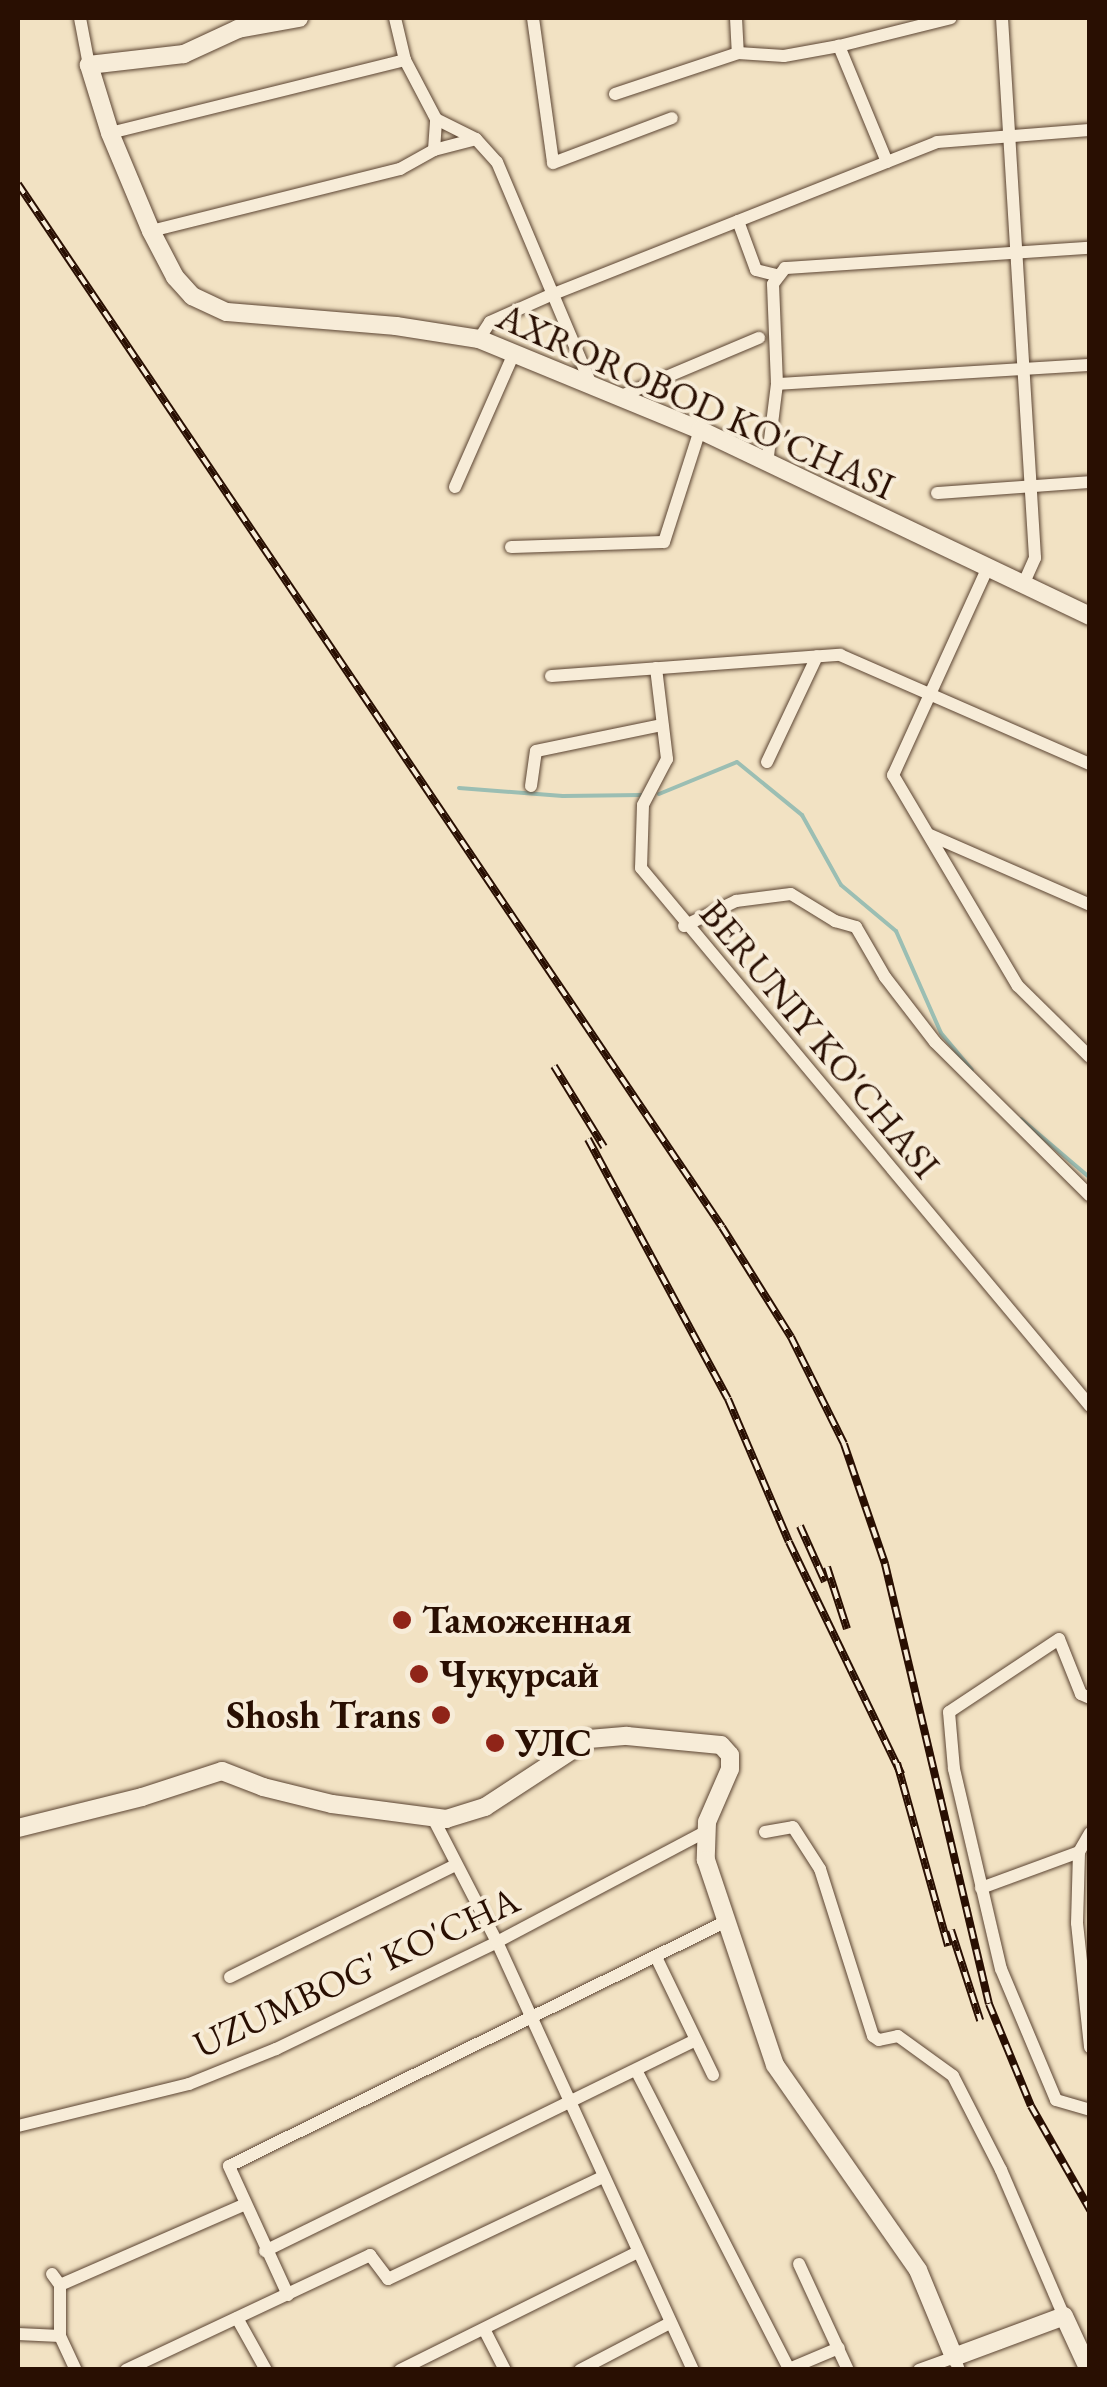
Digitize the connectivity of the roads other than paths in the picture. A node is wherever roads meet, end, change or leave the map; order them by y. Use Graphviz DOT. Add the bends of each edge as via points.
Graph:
graph roads {
  1 [pos="80,18"];
  2 [pos="299,18"];
  3 [pos="396,18"];
  4 [pos="533,18"];
  5 [pos="736,18"];
  6 [pos="950,18"];
  7 [pos="1002,18"];
  8 [pos="931,20"];
  9 [pos="839,46"];
  10 [pos="738,53"];
  11 [pos="405,60"];
  12 [pos="90,65"];
  13 [pos="615,94"];
  14 [pos="436,118"];
  15 [pos="672,118"];
  16 [pos="1090,130"];
  17 [pos="110,133"];
  18 [pos="1009,134"];
  19 [pos="476,139"];
  20 [pos="434,150"];
  21 [pos="887,162"];
  22 [pos="738,221"];
  23 [pos="151,231"];
  24 [pos="1090,248"];
  25 [pos="1016,251"];
  26 [pos="776,275"];
  27 [pos="551,296"];
  28 [pos="758,338"];
  29 [pos="479,339"];
  30 [pos="514,354"];
  31 [pos="1090,365"];
  32 [pos="1022,368"];
  33 [pos="777,384"];
  34 [pos="591,386"];
  35 [pos="620,397"];
  36 [pos="700,430"];
  37 [pos="766,464"];
  38 [pos="1090,482"];
  39 [pos="1029,485"];
  40 [pos="455,487"];
  41 [pos="937,492"];
  42 [pos="512,548"];
  43 [pos="988,567"];
  44 [pos="1024,584"];
  45 [pos="1090,616"];
  46 [pos="817,656"];
  47 [pos="656,668"];
  48 [pos="551,676"];
  49 [pos="930,693"];
  50 [pos="662,725"];
  51 [pos="768,762"];
  52 [pos="1090,764"];
  53 [pos="531,786"];
  54 [pos="928,834"];
  55 [pos="1090,905"];
  56 [pos="684,926"];
  57 [pos="1090,1056"];
  58 [pos="1090,1196"];
  59 [pos="1090,1406"];
  60 [pos="1090,1698"];
  61 [pos="434,1820"];
  62 [pos="18,1828"];
  63 [pos="705,1832"];
  64 [pos="765,1832"];
  65 [pos="1090,1833"];
  66 [pos="1080,1852"];
  67 [pos="456,1865"];
  68 [pos="981,1888"];
  69 [pos="726,1921"];
  70 [pos="497,1942"];
  71 [pos="656,1957"];
  72 [pos="230,1977"];
  73 [pos="531,2019"];
  74 [pos="693,2041"];
  75 [pos="1090,2047"];
  76 [pos="636,2070"];
  77 [pos="714,2075"];
  78 [pos="568,2099"];
  79 [pos="1090,2110"];
  80 [pos="18,2126"];
  81 [pos="601,2178"];
  82 [pos="245,2204"];
  83 [pos="265,2251"];
  84 [pos="636,2253"];
  85 [pos="799,2264"];
  86 [pos="288,2296"];
  87 [pos="1064,2316"];
  88 [pos="237,2318"];
  89 [pos="670,2322"];
  90 [pos="484,2329"];
  91 [pos="18,2334"];
  92 [pos="60,2336"];
  93 [pos="839,2348"];
  94 [pos="957,2363"];
  95 [pos="788,2369"];
  96 [pos="76,2370"];
  97 [pos="126,2370"];
  98 [pos="266,2370"];
  99 [pos="400,2370"];
  100 [pos="505,2370"];
  101 [pos="580,2370"];
  102 [pos="692,2370"];
  103 [pos="848,2370"];
  104 [pos="919,2370"];
  105 [pos="1089,2370"];
  1 -- 12 [label="street"];
  2 -- 12 [label="street" via="238,30 184,54"];
  3 -- 11 [label="street"];
  4 -- 15 [label="street" via="553,162"];
  5 -- 10 [label="street"];
  6 -- 8 [label="street"];
  7 -- 18 [label="street"];
  8 -- 9 [label="street"];
  9 -- 10 [label="street" via="784,56"];
  9 -- 21 [label="street"];
  10 -- 13 [label="street"];
  11 -- 14 [label="street"];
  11 -- 17 [label="street"];
  12 -- 17 [label="street, AXROROBOD KO'CHASI"];
  14 -- 19 [label="street"];
  14 -- 20 [label="street"];
  16 -- 18 [label="street"];
  17 -- 23 [label="street, AXROROBOD KO'CHASI"];
  18 -- 21 [label="street" via="937,142"];
  18 -- 25 [label="street"];
  19 -- 20 [label="street"];
  19 -- 27 [label="street" via="502,171"];
  20 -- 23 [label="street" via="400,169"];
  21 -- 22 [label="street"];
  22 -- 26 [label="street" via="756,270"];
  22 -- 27 [label="street"];
  23 -- 29 [label="street, AXROROBOD KO'CHASI" via="184,288 218,310"];
  24 -- 25 [label="street"];
  25 -- 26 [label="street" via="785,268"];
  25 -- 32 [label="street"];
  26 -- 33 [label="street"];
  27 -- 29 [label="street" via="490,322"];
  27 -- 34 [label="street"];
  28 -- 35 [label="street"];
  29 -- 30 [label="street, AXROROBOD KO'CHASI"];
  30 -- 34 [label="street, AXROROBOD KO'CHASI"];
  30 -- 40 [label="street"];
  31 -- 32 [label="street"];
  32 -- 33 [label="street"];
  32 -- 39 [label="street"];
  33 -- 37 [label="street"];
  34 -- 35 [label="street, AXROROBOD KO'CHASI"];
  35 -- 36 [label="street, AXROROBOD KO'CHASI"];
  36 -- 37 [label="street, AXROROBOD KO'CHASI"];
  36 -- 42 [label="street" via="664,542"];
  37 -- 43 [label="street, AXROROBOD KO'CHASI"];
  38 -- 39 [label="street"];
  39 -- 41 [label="street"];
  39 -- 44 [label="street" via="1035,558"];
  43 -- 44 [label="street, AXROROBOD KO'CHASI"];
  43 -- 49 [label="street"];
  44 -- 45 [label="street, AXROROBOD KO'CHASI"];
  46 -- 47 [label="street"];
  46 -- 49 [label="street" via="848,657"];
  46 -- 51 [label="street"];
  47 -- 48 [label="street"];
  47 -- 50 [label="street, BERUNIY KO'CHASI"];
  49 -- 52 [label="street"];
  49 -- 54 [label="street" via="892,775"];
  50 -- 53 [label="street" via="536,752"];
  50 -- 56 [label="street, BERUNIY KO'CHASI" via="667,758 643,805 640,868"];
  54 -- 55 [label="street"];
  54 -- 57 [label="street" via="1018,986"];
  56 -- 58 [label="street" via="736,901 791,894 856,927 935,1042"];
  56 -- 59 [label="street, BERUNIY KO'CHASI"];
  60 -- 68 [label="street" via="1081,1694 1059,1639 949,1712 954,1769"];
  61 -- 62 [label="street" via="332,1804 222,1770"];
  61 -- 63 [label="street" via="479,1810 575,1746 602,1737 716,1743 730,1758"];
  61 -- 67 [label="street"];
  63 -- 69 [label="street" via="708,1870"];
  63 -- 70 [label="street, UZUMBOG' KO'CHA"];
  64 -- 87 [label="street" via="793,1827 820,1869 875,2039 898,2036 953,2076"];
  65 -- 66 [label="street"];
  66 -- 68 [label="street"];
  66 -- 75 [label="street" via="1078,1923"];
  67 -- 70 [label="street"];
  67 -- 72 [label="street"];
  68 -- 79 [label="street" via="1001,1970 1056,2100"];
  69 -- 71 [label="street"];
  69 -- 94 [label="street" via="775,2065 918,2270"];
  70 -- 73 [label="street"];
  70 -- 80 [label="street, UZUMBOG' KO'CHA" via="206,2079"];
  71 -- 73 [label="street"];
  71 -- 74 [label="street"];
  73 -- 78 [label="street"];
  73 -- 82 [label="street" via="229,2166"];
  74 -- 76 [label="street"];
  74 -- 77 [label="street"];
  76 -- 78 [label="street"];
  76 -- 95 [label="street"];
  78 -- 81 [label="street"];
  78 -- 83 [label="street"];
  81 -- 84 [label="street"];
  81 -- 86 [label="street" via="388,2279 370,2255"];
  82 -- 83 [label="street"];
  82 -- 92 [label="street" via="56,2280"];
  83 -- 86 [label="street"];
  84 -- 89 [label="street"];
  84 -- 90 [label="street"];
  85 -- 93 [label="street"];
  86 -- 88 [label="street"];
  87 -- 94 [label="street"];
  87 -- 105 [label="street"];
  88 -- 97 [label="street"];
  88 -- 98 [label="street"];
  89 -- 101 [label="street"];
  89 -- 102 [label="street"];
  90 -- 99 [label="street"];
  90 -- 100 [label="street"];
  91 -- 92 [label="street"];
  92 -- 96 [label="street"];
  93 -- 95 [label="street"];
  93 -- 103 [label="street"];
  94 -- 104 [label="street"];
}
